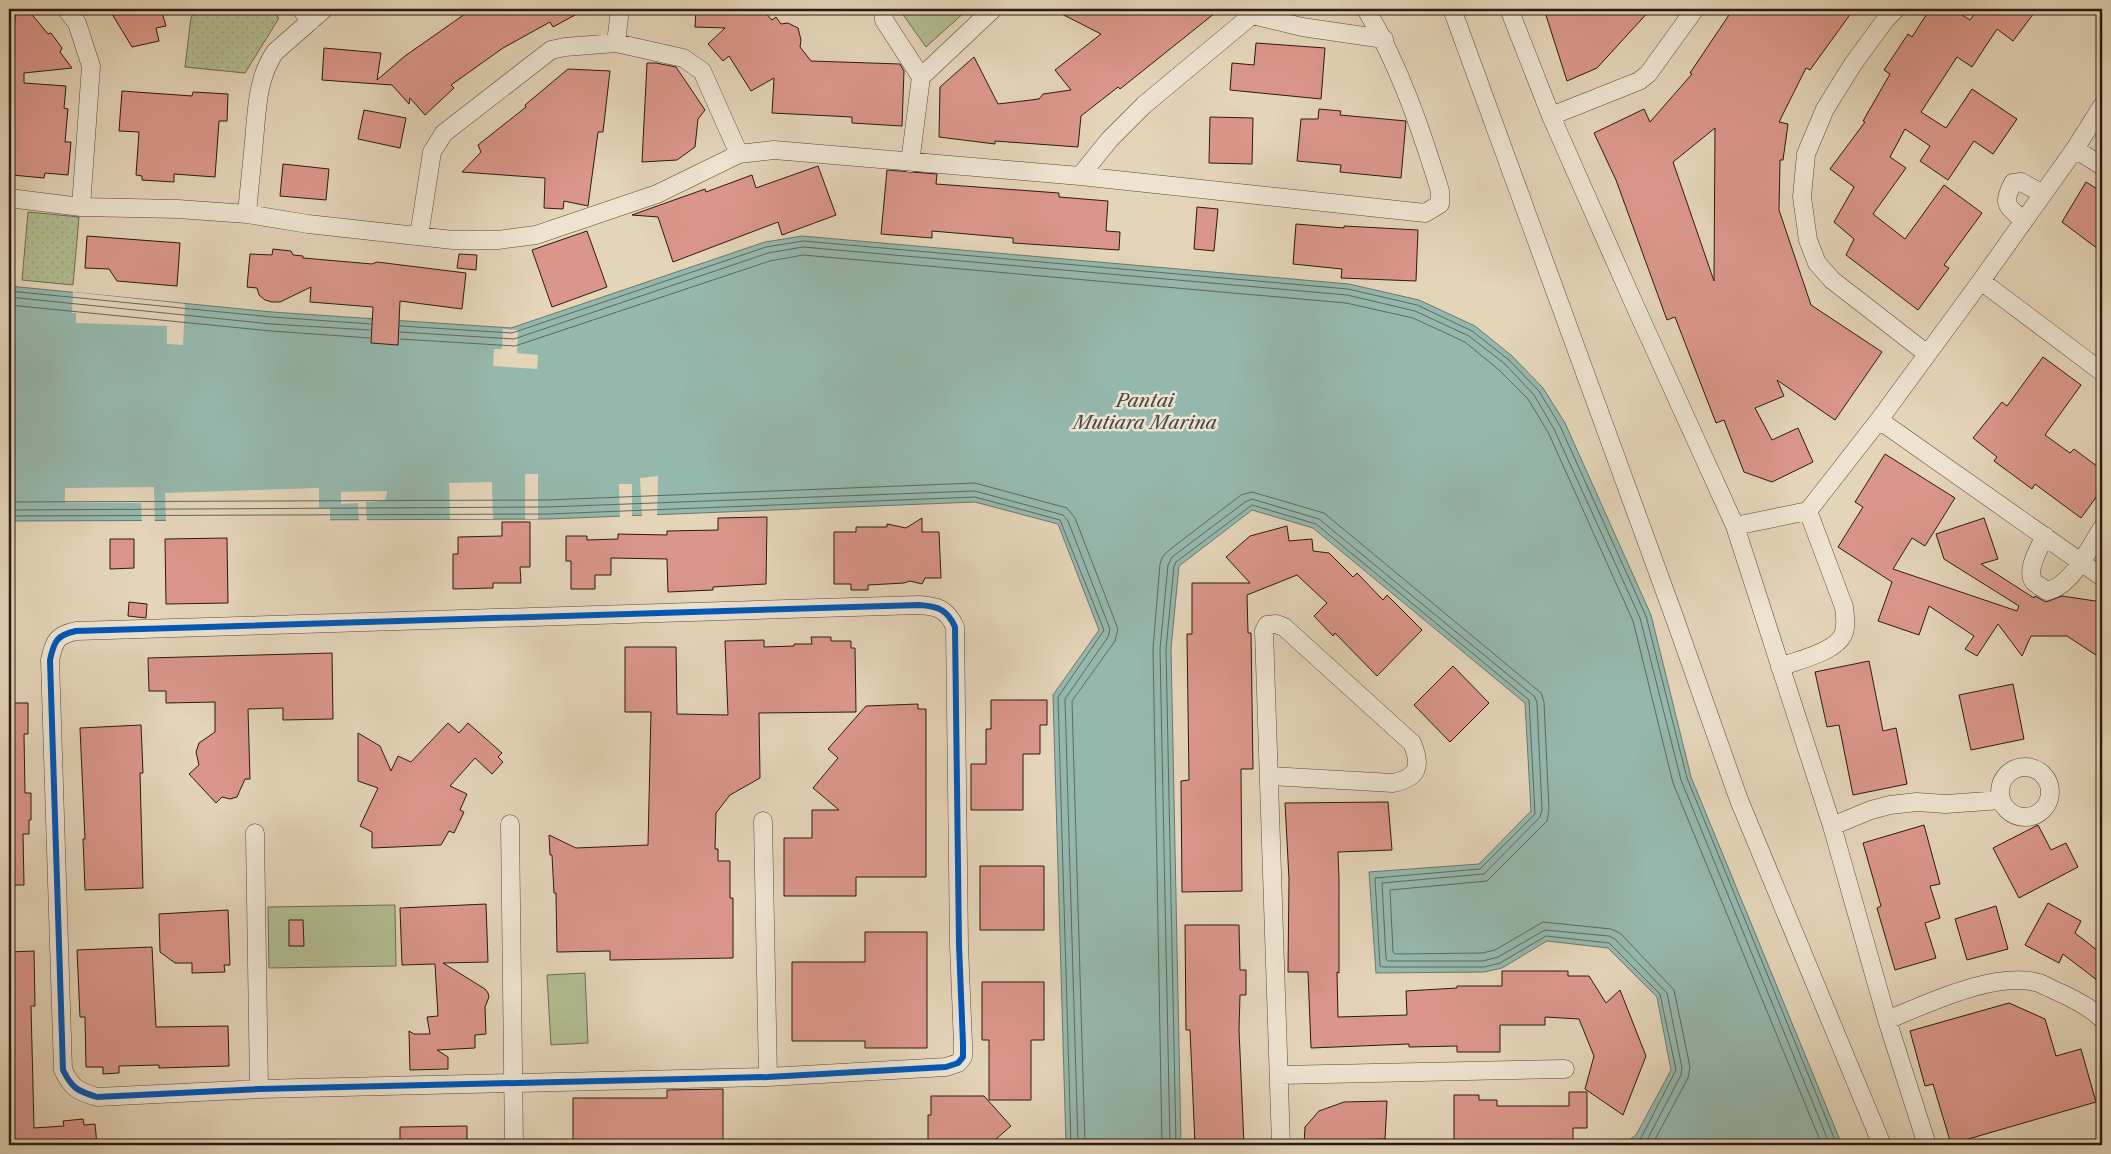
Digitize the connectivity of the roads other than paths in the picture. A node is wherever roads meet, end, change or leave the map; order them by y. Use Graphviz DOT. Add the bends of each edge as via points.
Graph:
graph roads {
  1 [pos="66,9"];
  2 [pos="324,9"];
  3 [pos="620,9"];
  4 [pos="884,9"];
  5 [pos="993,9"];
  6 [pos="1366,9"];
  7 [pos="1452,9"];
  8 [pos="1509,9"];
  9 [pos="1695,9"];
  10 [pos="1896,9"];
  11 [pos="1250,12"];
  12 [pos="306,15"];
  13 [pos="1384,39"];
  14 [pos="616,43"];
  15 [pos="921,77"];
  16 [pos="2102,106"];
  17 [pos="1551,116"];
  18 [pos="2075,149"];
  19 [pos="739,154"];
  20 [pos="910,163"];
  21 [pos="2102,166"];
  22 [pos="1080,176"];
  23 [pos="2043,194"];
  24 [pos="9,198"];
  25 [pos="82,207"];
  26 [pos="247,214"];
  27 [pos="2024,221"];
  28 [pos="419,236"];
  29 [pos="1981,281"];
  30 [pos="1926,353"];
  31 [pos="2102,372"];
  32 [pos="1879,420"];
  33 [pos="1808,511"];
  34 [pos="1734,526"];
  35 [pos="2102,528"];
  36 [pos="2045,536"];
  37 [pos="2081,562"];
  38 [pos="2102,577"];
  39 [pos="1780,667"];
  40 [pos="1270,776"];
  41 [pos="2001,800"];
  42 [pos="763,821"];
  43 [pos="510,824"];
  44 [pos="1832,826"];
  45 [pos="255,833"];
  46 [pos="2102,1019"];
  47 [pos="1887,1020"];
  48 [pos="1566,1069"];
  49 [pos="1280,1075"];
  50 [pos="768,1077"];
  51 [pos="512,1083"];
  52 [pos="259,1089"];
  53 [pos="514,1145"];
  54 [pos="1281,1145"];
  55 [pos="1882,1145"];
  56 [pos="1927,1145"];
  1 -- 25 [label="street" via="77,23 91,66"];
  2 -- 12 [label="street"];
  3 -- 14 [label="street"];
  4 -- 15 [label="street" via="884,20"];
  5 -- 15 [label="street"];
  6 -- 13 [label="street"];
  7 -- 55 [label="street" via="1739,800"];
  8 -- 17 [label="street"];
  9 -- 17 [label="street" via="1648,74 1639,81"];
  10 -- 30 [label="street" via="1825,109 1806,154 1802,197 1808,240 1817,264 1832,280"];
  11 -- 13 [label="street" via="1302,27"];
  11 -- 22 [label="street" via="1144,106 1110,139"];
  12 -- 26 [label="street" via="270,60 262,79"];
  13 -- 22 [label="street" via="1410,102 1440,192 1440,204 1434,209 1417,213"];
  14 -- 19 [label="street" via="683,58 702,71"];
  14 -- 28 [label="street" via="551,50 444,133 432,152"];
  15 -- 20 [label="street"];
  16 -- 18 [label="street"];
  17 -- 34 [label="street"];
  18 -- 21 [label="street"];
  18 -- 23 [label="street"];
  19 -- 20 [label="street" via="774,150"];
  19 -- 28 [label="street" via="657,194 536,235 498,240"];
  20 -- 22 [label="street"];
  23 -- 27 [label="street"];
  23 -- 27 [label="street" via="2021,182 2012,183 2005,197 2006,203"];
  24 -- 25 [label="street"];
  25 -- 26 [label="street"];
  26 -- 28 [label="street"];
  27 -- 29 [label="street"];
  29 -- 30 [label="street"];
  29 -- 31 [label="street"];
  30 -- 32 [label="street"];
  32 -- 33 [label="street"];
  32 -- 36 [label="street"];
  33 -- 34 [label="street"];
  33 -- 39 [label="street" via="1844,607 1846,622 1844,633 1829,649"];
  34 -- 39 [label="street"];
  35 -- 37 [label="street"];
  36 -- 37 [label="street"];
  36 -- 37 [label="street" via="2032,566 2034,582 2047,591 2056,590"];
  37 -- 38 [label="street"];
  39 -- 44 [label="street"];
  40 -- 40 [label="street" via="1264,631 1267,625 1276,624 1284,627 1412,743 1418,756 1418,766 1414,773 1393,783"];
  40 -- 49 [label="street"];
  41 -- 44 [label="street" via="1890,805"];
  42 -- 50 [label="street"];
  43 -- 51 [label="street"];
  44 -- 47 [label="street"];
  45 -- 52 [label="street"];
  46 -- 47 [label="street" via="2073,999 2038,983 2014,981 1965,989"];
  47 -- 56 [label="street"];
  48 -- 49 [label="street"];
  49 -- 54 [label="street"];
  50 -- 51 [label="street"];
  50 -- 52 [label="street" via="946,1067 958,1063 963,1057 954,627 947,612 940,608 909,605 76,631 62,635 53,645 50,660 63,1070 79,1092 97,1097"];
  51 -- 52 [label="street"];
  51 -- 53 [label="street"];
}
